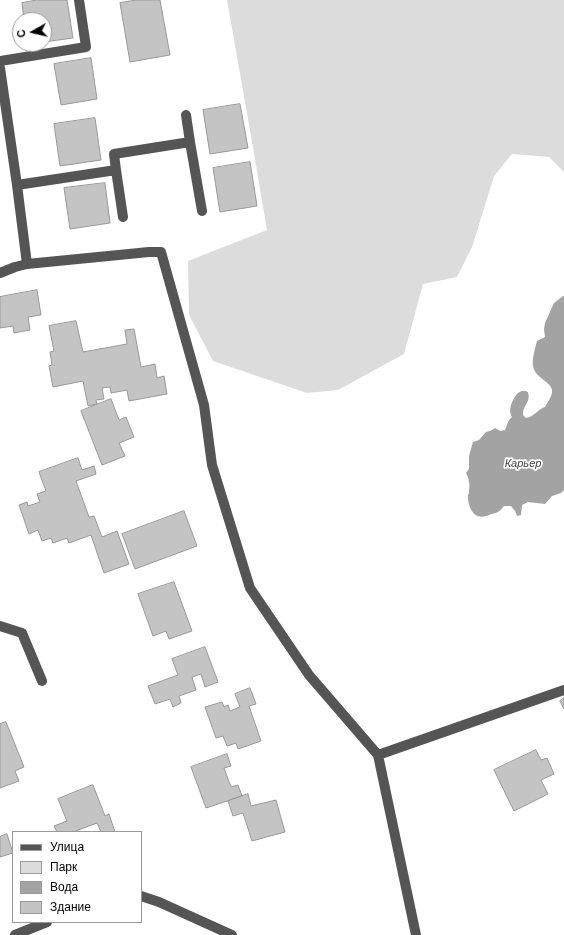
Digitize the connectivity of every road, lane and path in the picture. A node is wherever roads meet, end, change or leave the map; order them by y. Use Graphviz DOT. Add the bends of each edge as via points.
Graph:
graph roads {
  1 [pos="79,0"];
  2 [pos="0,61"];
  3 [pos="0,68"];
  4 [pos="186,115"];
  5 [pos="190,142"];
  6 [pos="116,170"];
  7 [pos="17,185"];
  8 [pos="202,211"];
  9 [pos="123,217"];
  10 [pos="27,264"];
  11 [pos="0,273"];
  12 [pos="0,626"];
  13 [pos="42,681"];
  14 [pos="564,690"];
  15 [pos="378,755"];
  16 [pos="142,896"];
  17 [pos="45,923"];
  18 [pos="15,935"];
  19 [pos="232,935"];
  20 [pos="416,935"];
  1 -- 2 [label="street" via="86,47"];
  3 -- 7 [label="street"];
  4 -- 5 [label="street"];
  5 -- 6 [label="street" via="114,154"];
  5 -- 8 [label="street"];
  6 -- 7 [label="street"];
  6 -- 9 [label="street"];
  7 -- 10 [label="street"];
  10 -- 11 [label="street"];
  10 -- 15 [label="street" via="161,252 204,405 212,465 250,588 308,675"];
  12 -- 13 [label="street" via="22,633"];
  14 -- 15 [label="street"];
  15 -- 20 [label="street"];
  16 -- 19 [label="street"];
  17 -- 18 [label="street"];
}
